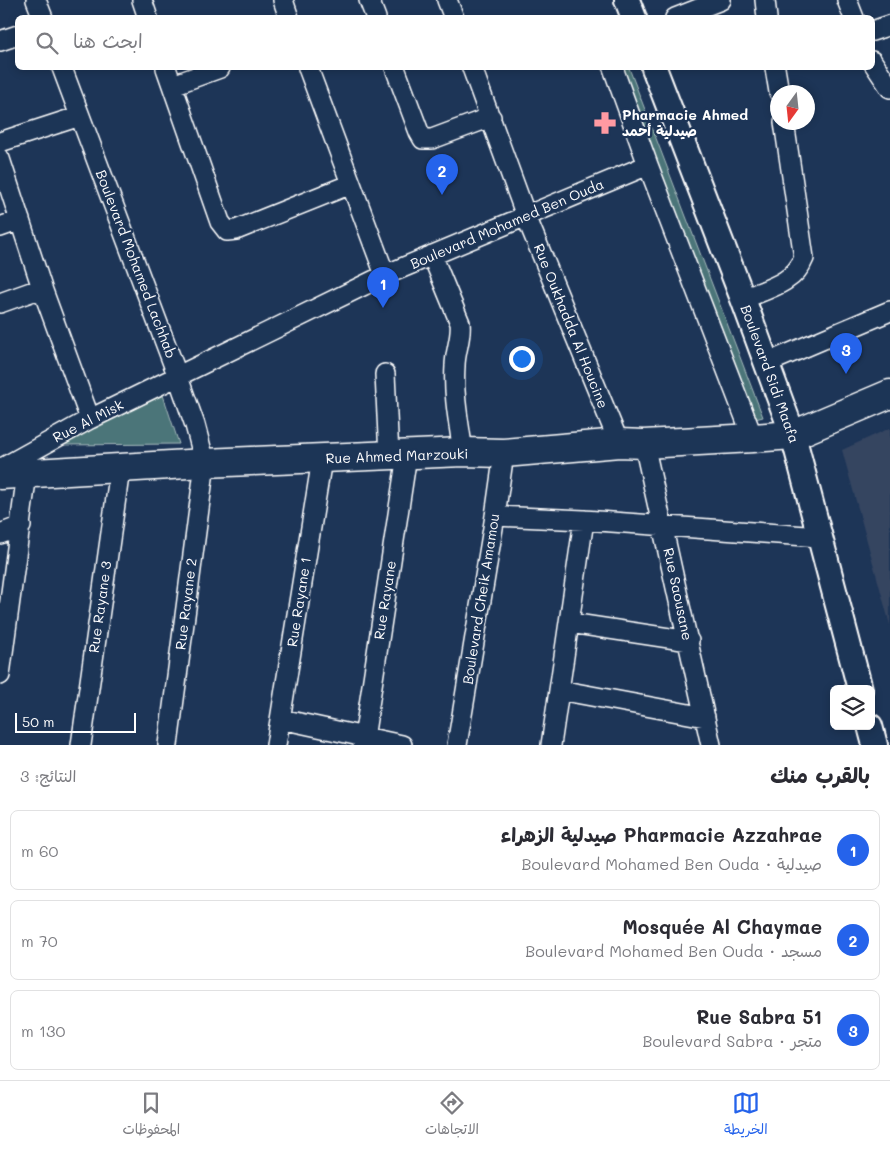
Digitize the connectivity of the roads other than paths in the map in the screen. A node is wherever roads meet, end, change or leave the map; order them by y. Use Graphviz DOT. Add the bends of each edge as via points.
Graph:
graph roads {
  1 [pos="36,0"];
  2 [pos="142,0"];
  3 [pos="283,0"];
  4 [pos="369,0"];
  5 [pos="447,0"];
  6 [pos="627,0"];
  7 [pos="721,0"];
  8 [pos="764,0"];
  9 [pos="846,0"];
  10 [pos="42,15"];
  11 [pos="147,15"];
  12 [pos="288,15"];
  13 [pos="375,15"];
  14 [pos="453,15"];
  15 [pos="633,15"];
  16 [pos="683,15"];
  17 [pos="766,15"];
  18 [pos="853,15"];
  19 [pos="890,25"];
  20 [pos="875,30"];
  21 [pos="15,36"];
  22 [pos="0,41"];
  23 [pos="875,66"];
  24 [pos="63,70"];
  25 [pos="167,70"];
  26 [pos="214,70"];
  27 [pos="309,70"];
  28 [pos="395,70"];
  29 [pos="473,70"];
  30 [pos="614,70"];
  31 [pos="655,70"];
  32 [pos="775,70"];
  33 [pos="173,85"];
  34 [pos="778,85"];
  35 [pos="890,88"];
  36 [pos="80,116"];
  37 [pos="491,117"];
  38 [pos="785,130"];
  39 [pos="0,142"];
  40 [pos="0,159"];
  41 [pos="648,165"];
  42 [pos="351,184"];
  43 [pos="526,216"];
  44 [pos="20,220"];
  45 [pos="0,227"];
  46 [pos="432,256"];
  47 [pos="385,275"];
  48 [pos="42,288"];
  49 [pos="743,299"];
  50 [pos="0,303"];
  51 [pos="890,311"];
  52 [pos="767,363"];
  53 [pos="385,374"];
  54 [pos="178,377"];
  55 [pos="890,394"];
  56 [pos="90,419"];
  57 [pos="793,435"];
  58 [pos="753,438"];
  59 [pos="632,443"];
  60 [pos="463,452"];
  61 [pos="504,452"];
  62 [pos="398,456"];
  63 [pos="322,458"];
  64 [pos="205,463"];
  65 [pos="120,468"];
  66 [pos="0,469"];
  67 [pos="27,473"];
  68 [pos="0,475"];
  69 [pos="495,516"];
  70 [pos="584,520"];
  71 [pos="663,525"];
  72 [pos="21,526"];
  73 [pos="0,534"];
  74 [pos="820,537"];
  75 [pos="570,623"];
  76 [pos="689,641"];
  77 [pos="0,675"];
  78 [pos="859,685"];
  79 [pos="560,690"];
  80 [pos="705,717"];
  81 [pos="281,719"];
  82 [pos="871,730"];
  83 [pos="364,741"];
  84 [pos="81,745"];
  85 [pos="168,745"];
  86 [pos="276,745"];
  87 [pos="402,745"];
  88 [pos="457,745"];
  89 [pos="551,745"];
  90 [pos="711,745"];
  91 [pos="875,745"];
  1 -- 10 [label="street"];
  2 -- 11 [label="street"];
  3 -- 12 [label="street"];
  4 -- 13 [label="street"];
  5 -- 14 [label="street"];
  6 -- 15 [label="street"];
  7 -- 16 [label="street"];
  8 -- 17 [label="street"];
  9 -- 18 [label="street"];
  19 -- 20 [label="street"];
  21 -- 22 [label="street"];
  23 -- 35 [label="street"];
  24 -- 36 [label="street, Boulevard Mohamed Lachhab"];
  25 -- 33 [label="street"];
  26 -- 33 [label="street"];
  27 -- 42 [label="street"];
  28 -- 37 [label="street" via="423,139 432,139"];
  29 -- 37 [label="street, Rue Oukhadda Al Houcine"];
  30 -- 41 [label="street"];
  31 -- 49 [label="street, Boulevard Sidi Maafa"];
  32 -- 34 [label="street"];
  33 -- 42 [label="street" via="220,222 227,230 236,230"];
  36 -- 39 [label="street"];
  36 -- 54 [label="street, Boulevard Mohamed Lachhab"];
  37 -- 43 [label="street, Rue Oukhadda Al Houcine"];
  38 -- 49 [label="street" via="804,258 799,270 789,280"];
  40 -- 44 [label="street"];
  41 -- 43 [label="street, Boulevard Mohamed Ben Ouda"];
  41 -- 58 [label="street"];
  42 -- 47 [label="street"];
  43 -- 46 [label="street, Boulevard Mohamed Ben Ouda"];
  43 -- 59 [label="street, Rue Oukhadda Al Houcine"];
  44 -- 45 [label="street"];
  44 -- 48 [label="street"];
  46 -- 47 [label="street, Boulevard Mohamed Ben Ouda"];
  46 -- 60 [label="street" via="460,323 454,389"];
  47 -- 54 [label="street, Boulevard Mohamed Ben Ouda"];
  48 -- 50 [label="street"];
  48 -- 56 [label="street"];
  49 -- 52 [label="street, Boulevard Sidi Maafa"];
  51 -- 52 [label="street"];
  52 -- 57 [label="street, Boulevard Sidi Maafa"];
  53 -- 62 [label="street, Rue Rayane"];
  54 -- 56 [label="street, Rue Al Misk"];
  54 -- 64 [label="street, Boulevard Mohamed Lachhab"];
  55 -- 57 [label="main road, Rue Ahmed Marzouki"];
  56 -- 66 [label="street, Rue Al Misk"];
  57 -- 58 [label="main road, Rue Ahmed Marzouki"];
  57 -- 74 [label="street, Boulevard Sidi Maafa"];
  58 -- 59 [label="main road, Rue Ahmed Marzouki"];
  59 -- 61 [label="main road, Rue Ahmed Marzouki"];
  59 -- 71 [label="street, Rue Saousane"];
  60 -- 61 [label="main road, Rue Ahmed Marzouki"];
  60 -- 62 [label="main road, Rue Ahmed Marzouki"];
  61 -- 69 [label="street, Boulevard Cheik Amamou"];
  62 -- 63 [label="main road, Rue Ahmed Marzouki"];
  62 -- 83 [label="street, Rue Rayane"];
  63 -- 64 [label="main road, Rue Ahmed Marzouki"];
  63 -- 81 [label="street, Rue Rayane 1"];
  64 -- 65 [label="main road, Rue Ahmed Marzouki"];
  64 -- 85 [label="street, Rue Rayane 2"];
  65 -- 67 [label="main road, Rue Ahmed Marzouki"];
  65 -- 84 [label="street, Rue Rayane 3"];
  67 -- 68 [label="main road, Rue Ahmed Marzouki"];
  67 -- 72 [label="street"];
  69 -- 70 [label="street"];
  69 -- 88 [label="street, Boulevard Cheik Amamou"];
  70 -- 71 [label="street"];
  70 -- 75 [label="street"];
  71 -- 74 [label="street"];
  71 -- 76 [label="street, Rue Saousane"];
  72 -- 73 [label="street"];
  72 -- 77 [label="street"];
  74 -- 78 [label="street, Boulevard Sidi Maafa"];
  75 -- 76 [label="street"];
  75 -- 79 [label="street"];
  76 -- 80 [label="street, Rue Saousane"];
  79 -- 80 [label="street"];
  79 -- 89 [label="street"];
  80 -- 90 [label="street, Rue Saousane"];
  81 -- 83 [label="street"];
  81 -- 86 [label="street, Rue Rayane 1"];
  82 -- 91 [label="street"];
  83 -- 87 [label="street"];
}
